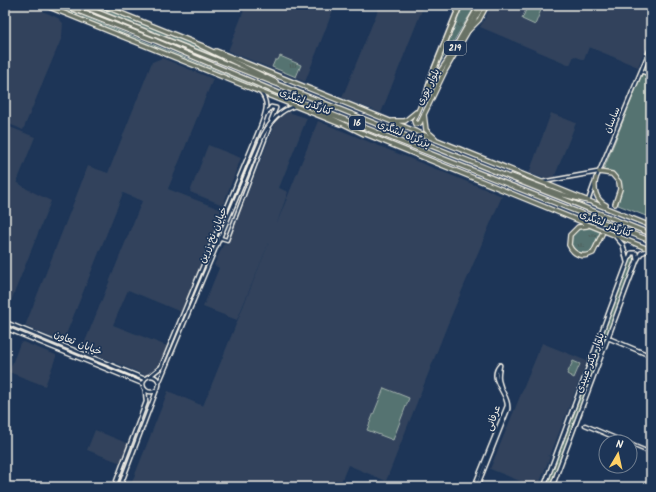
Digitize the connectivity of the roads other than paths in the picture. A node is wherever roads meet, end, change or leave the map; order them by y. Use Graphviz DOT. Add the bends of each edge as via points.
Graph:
graph roads {
  1 [pos="44,5"];
  2 [pos="63,5"];
  3 [pos="80,5"];
  4 [pos="101,5"];
  5 [pos="460,5"];
  6 [pos="479,5"];
  7 [pos="483,5"];
  8 [pos="487,5"];
  9 [pos="468,31"];
  10 [pos="201,46"];
  11 [pos="651,47"];
  12 [pos="641,71"];
  13 [pos="651,75"];
  14 [pos="288,89"];
  15 [pos="428,89"];
  16 [pos="259,91"];
  17 [pos="298,101"];
  18 [pos="296,106"];
  19 [pos="418,110"];
  20 [pos="424,113"];
  21 [pos="384,119"];
  22 [pos="261,125"];
  23 [pos="268,127"];
  24 [pos="364,134"];
  25 [pos="441,142"];
  26 [pos="599,172"];
  27 [pos="499,173"];
  28 [pos="596,178"];
  29 [pos="542,182"];
  30 [pos="588,200"];
  31 [pos="615,204"];
  32 [pos="613,210"];
  33 [pos="590,226"];
  34 [pos="651,226"];
  35 [pos="602,234"];
  36 [pos="651,234"];
  37 [pos="614,235"];
  38 [pos="221,238"];
  39 [pos="651,241"];
  40 [pos="650,250"];
  41 [pos="637,260"];
  42 [pos="627,264"];
  43 [pos="5,322"];
  44 [pos="5,328"];
  45 [pos="608,338"];
  46 [pos="651,356"];
  47 [pos="150,376"];
  48 [pos="145,379"];
  49 [pos="159,383"];
  50 [pos="143,384"];
  51 [pos="145,389"];
  52 [pos="157,389"];
  53 [pos="585,425"];
  54 [pos="606,434"];
  55 [pos="638,447"];
  56 [pos="651,453"];
  57 [pos="124,463"];
  58 [pos="129,466"];
  59 [pos="457,484"];
  60 [pos="114,487"];
  61 [pos="120,487"];
  62 [pos="468,487"];
  63 [pos="474,487"];
  64 [pos="477,487"];
  65 [pos="544,487"];
  66 [pos="552,487"];
  1 -- 16 [label="main road, کنارگذر لشگری"];
  2 -- 17 [label="main road, بزرگراه لشگری / 16" via="156,40"];
  3 -- 14 [label="main road, بزرگراه لشگری / 16"];
  4 -- 10 [label="main road, کنارگذر لشگری"];
  5 -- 15 [label="highway"];
  6 -- 15 [label="main road, بلوار پوری / 219"];
  7 -- 9 [label="main road, بلوار پوری / 219"];
  8 -- 9 [label="main road" via="479,20"];
  9 -- 20 [label="main road, بلوار پوری / 219"];
  10 -- 14 [label="main road" via="263,74"];
  10 -- 21 [label="main road, کنارگذر لشگری"];
  11 -- 12 [label="street, ساسان"];
  12 -- 13 [label="street"];
  12 -- 26 [label="street, ساسان"];
  14 -- 27 [label="main road, بزرگراه لشگری / 16"];
  15 -- 19 [label="main road, بلوار پوری / 219"];
  16 -- 18 [label="main road, کنارگذر لشگری"];
  16 -- 22 [label="street, خیابان نخ زرین" via="267,105"];
  17 -- 24 [label="main road"];
  17 -- 39 [label="main road, بزرگراه لشگری / 16"];
  18 -- 23 [label="street, خیابان نخ زرین" via="281,112"];
  18 -- 24 [label="main road, کنارگذر لشگری"];
  19 -- 20 [label="main road" via="415,124 419,124"];
  19 -- 21 [label="main road" via="401,122"];
  20 -- 25 [label="main road" via="426,130"];
  21 -- 25 [label="main road, کنارگذر لشگری"];
  22 -- 23 [label="street" via="269,109 274,107 276,111"];
  22 -- 47 [label="street, خیابان نخ زرین" via="161,367"];
  23 -- 38 [label="street, خیابان نخ زرین"];
  23 -- 38 [label="street" via="227,240"];
  24 -- 33 [label="main road, کنارگذر لشگری"];
  25 -- 29 [label="main road, کنارگذر لشگری"];
  26 -- 28 [label="street, ساسان"];
  26 -- 29 [label="street"];
  26 -- 31 [label="main road" via="612,174 620,182"];
  27 -- 30 [label="main road" via="520,178 560,194"];
  27 -- 36 [label="main road, بزرگراه لشگری / 16"];
  28 -- 30 [label="street, ساسان"];
  28 -- 32 [label="main road" via="595,187 599,200"];
  29 -- 30 [label="main road, کنارگذر لشگری"];
  30 -- 32 [label="main road, کنارگذر لشگری"];
  32 -- 34 [label="main road, کنارگذر لشگری"];
  33 -- 35 [label="main road" via="578,227 570,235 570,245 577,254 584,256 593,253"];
  33 -- 37 [label="main road, کنارگذر لشگری"];
  37 -- 40 [label="main road, کنارگذر لشگری"];
  37 -- 42 [label="main road" via="623,245"];
  38 -- 49 [label="street, خیابان نخ زرین"];
  40 -- 41 [label="main road, بلوار دکتر عبیدی" via="641,253"];
  41 -- 42 [label="main road" via="633,252"];
  41 -- 45 [label="main road, بلوار دکتر عبیدی"];
  42 -- 65 [label="main road, بلوار دکتر عبیدی"];
  43 -- 48 [label="street, خیابان تعاون"];
  44 -- 50 [label="street, خیابان تعاون"];
  45 -- 46 [label="street"];
  45 -- 66 [label="main road, بلوار دکتر عبیدی"];
  47 -- 48 [label="street"];
  47 -- 49 [label="street" via="156,378"];
  48 -- 50 [label="street"];
  49 -- 52 [label="street"];
  50 -- 51 [label="street"];
  51 -- 52 [label="street" via="150,392"];
  51 -- 57 [label="street" via="146,402"];
  52 -- 58 [label="street"];
  53 -- 54 [label="street"];
  55 -- 56 [label="street"];
  57 -- 58 [label="street"];
  57 -- 60 [label="street"];
  58 -- 61 [label="street"];
  59 -- 62 [label="street"];
  63 -- 64 [label="street, عرفانی" via="507,406 507,401 496,383 500,365 498,379 507,397 508,409"];
}
